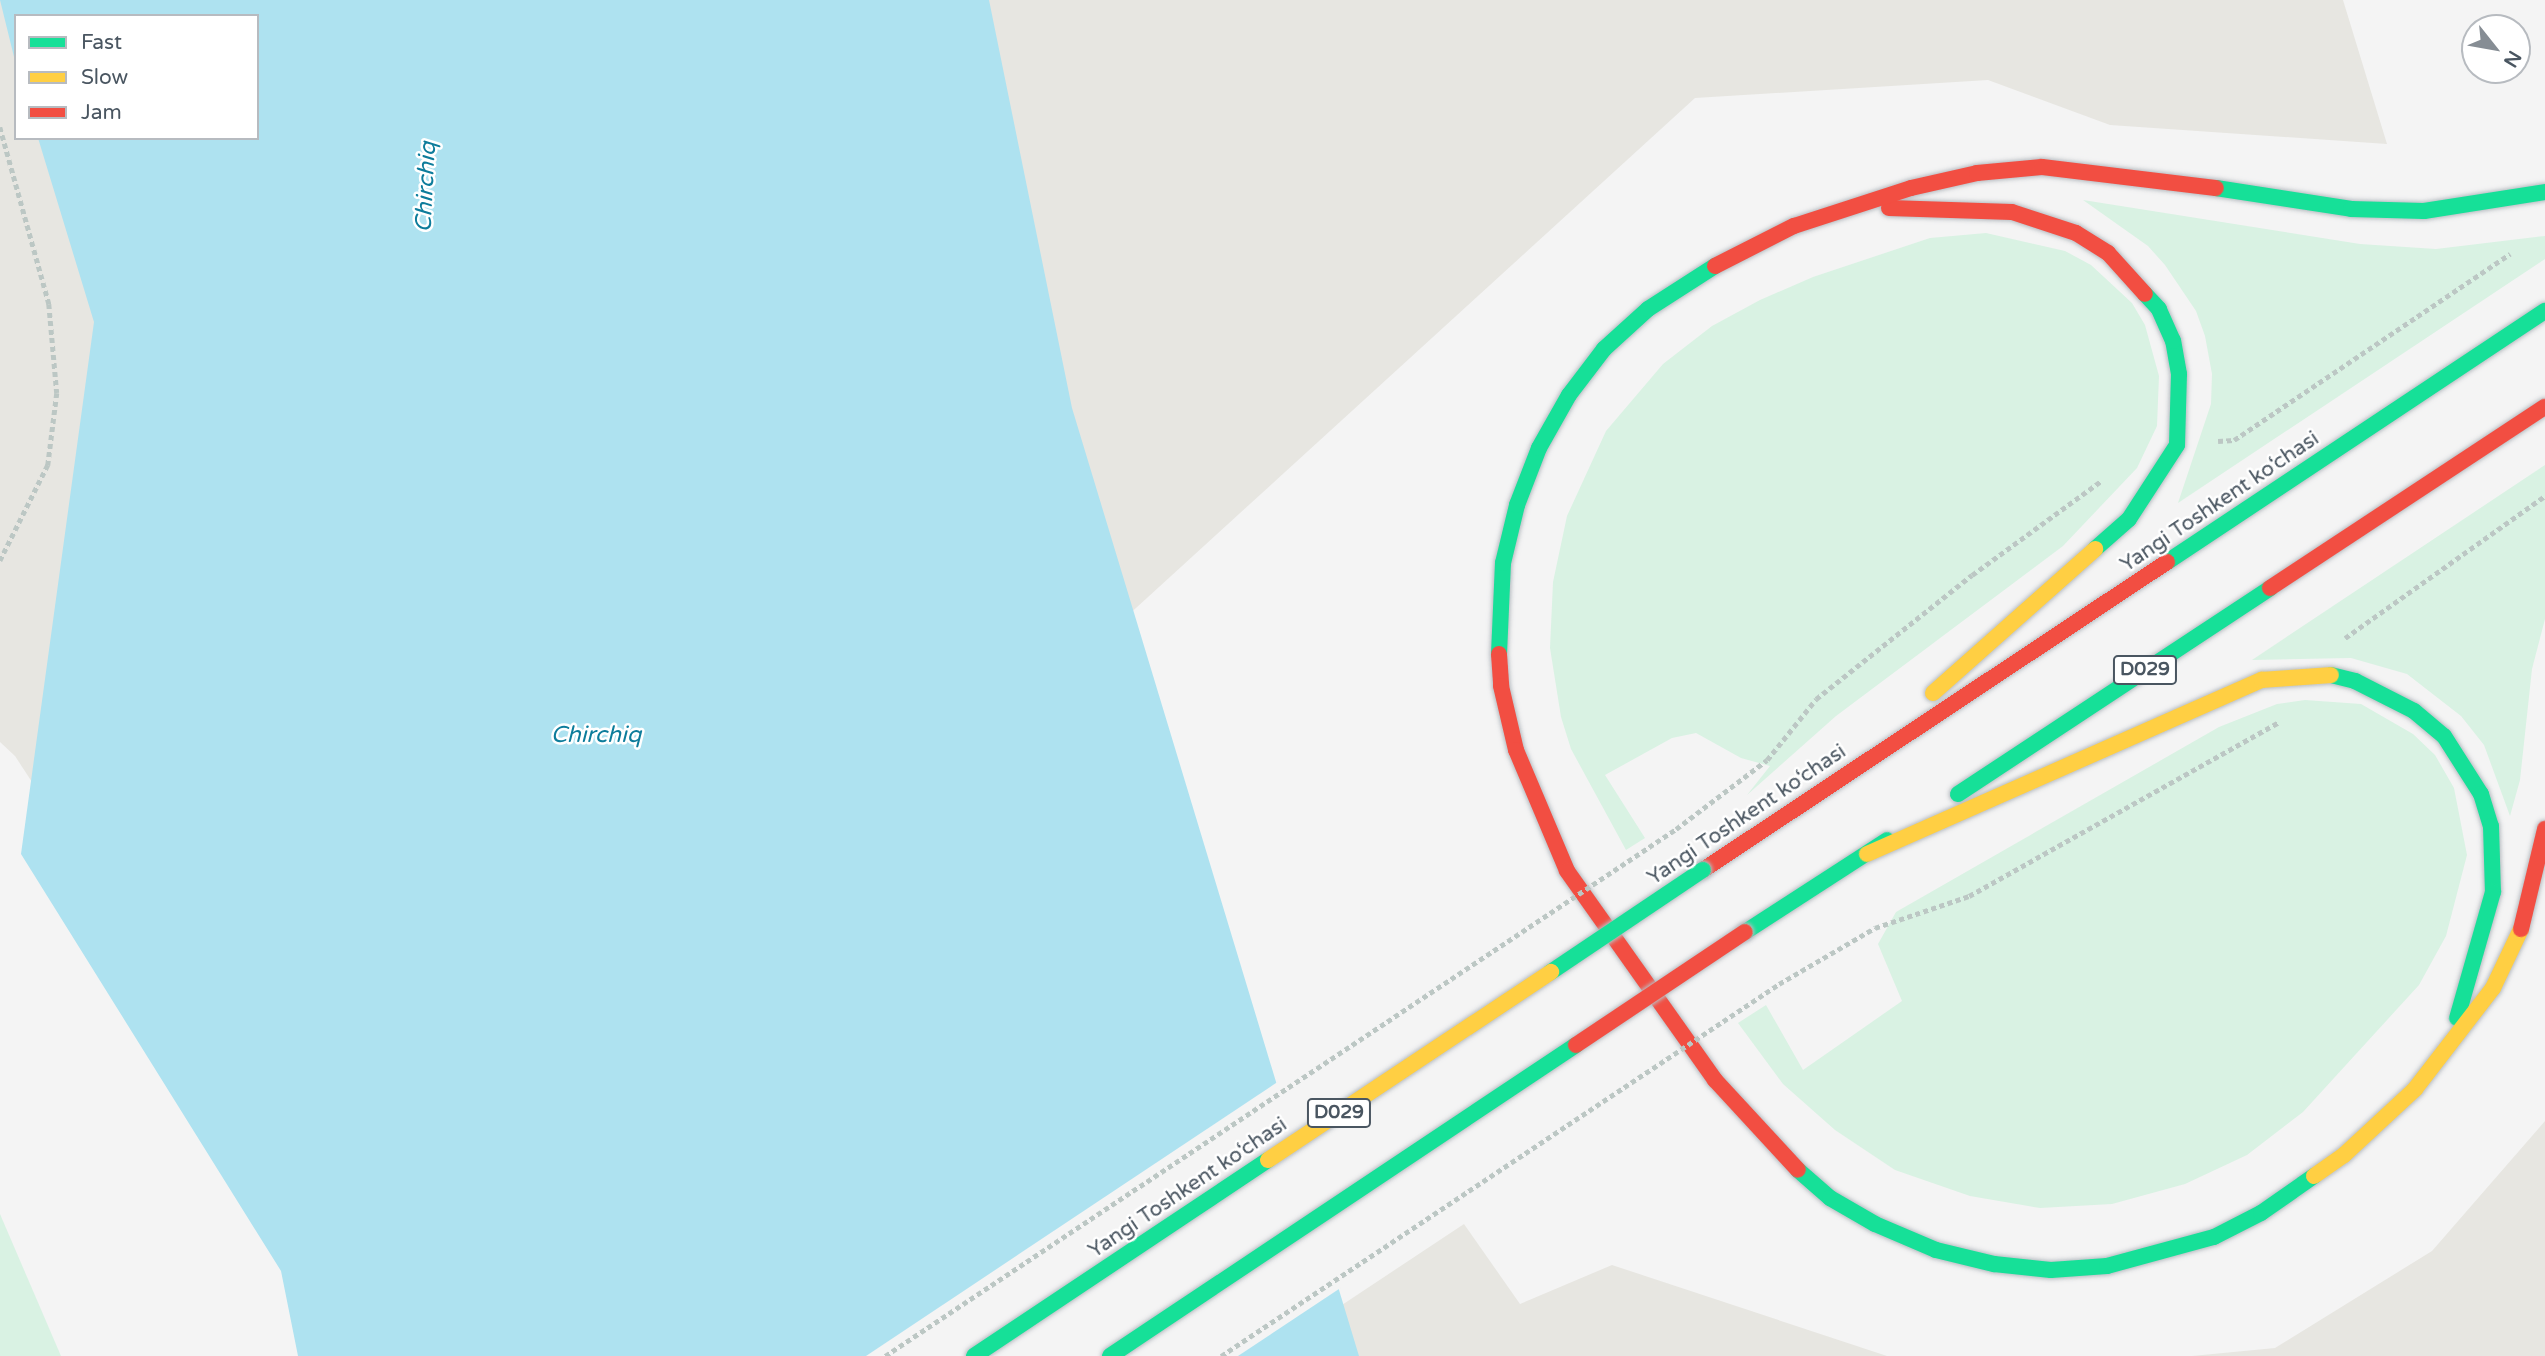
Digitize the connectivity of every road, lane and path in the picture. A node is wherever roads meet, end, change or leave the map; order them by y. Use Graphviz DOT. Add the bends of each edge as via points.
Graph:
graph roads {
  1 [pos="0,127"];
  2 [pos="2545,192"];
  3 [pos="1849,206"];
  4 [pos="2510,254"];
  5 [pos="2545,312"];
  6 [pos="2545,407"];
  7 [pos="2213,442"];
  8 [pos="2112,473"];
  9 [pos="2545,496"];
  10 [pos="0,561"];
  11 [pos="2342,643"];
  12 [pos="2281,721"];
  13 [pos="1818,793"];
  14 [pos="2545,829"];
  15 [pos="1867,854"];
  16 [pos="2446,1054"];
  17 [pos="885,1356"];
  18 [pos="974,1356"];
  19 [pos="1110,1356"];
  20 [pos="1221,1356"];
  1 -- 10 [label="path" via="49,304 57,393 48,465"];
  2 -- 3 [label="highway" via="2424,211 2351,209 2116,173 2042,167 1978,173"];
  3 -- 13 [label="highway" via="2012,212 2076,233 2108,253 2159,309 2173,341 2180,407 2177,444 2129,519"];
  3 -- 16 [label="highway" via="1745,250 1648,309 1604,349 1569,395 1539,448 1503,563 1497,624 1501,686 1516,750 1567,871 1715,1080 1790,1163 1830,1198 1875,1224 1936,1250 1994,1265 2051,1270 2107,1266 2214,1237 2261,1213 2344,1155"];
  4 -- 7 [label="path" via="2234,440"];
  5 -- 13 [label="highway, Yangi Toshkent ko‘chasi / D029"];
  6 -- 15 [label="highway, D029"];
  8 -- 17 [label="path, bridge" via="1972,575 1816,699 1767,760 1676,829"];
  9 -- 11 [label="path" via="2348,633"];
  12 -- 20 [label="path, bridge" via="1969,896 1875,928 1779,984"];
  13 -- 18 [label="highway, Yangi Toshkent ko‘chasi / D029, bridge"];
  14 -- 16 [label="highway" via="2520,935 2493,988"];
  15 -- 16 [label="highway" via="2262,680 2324,674 2355,681 2414,711 2444,736 2466,764 2491,826 2491,902"];
  15 -- 19 [label="highway, D029, bridge"];
}
